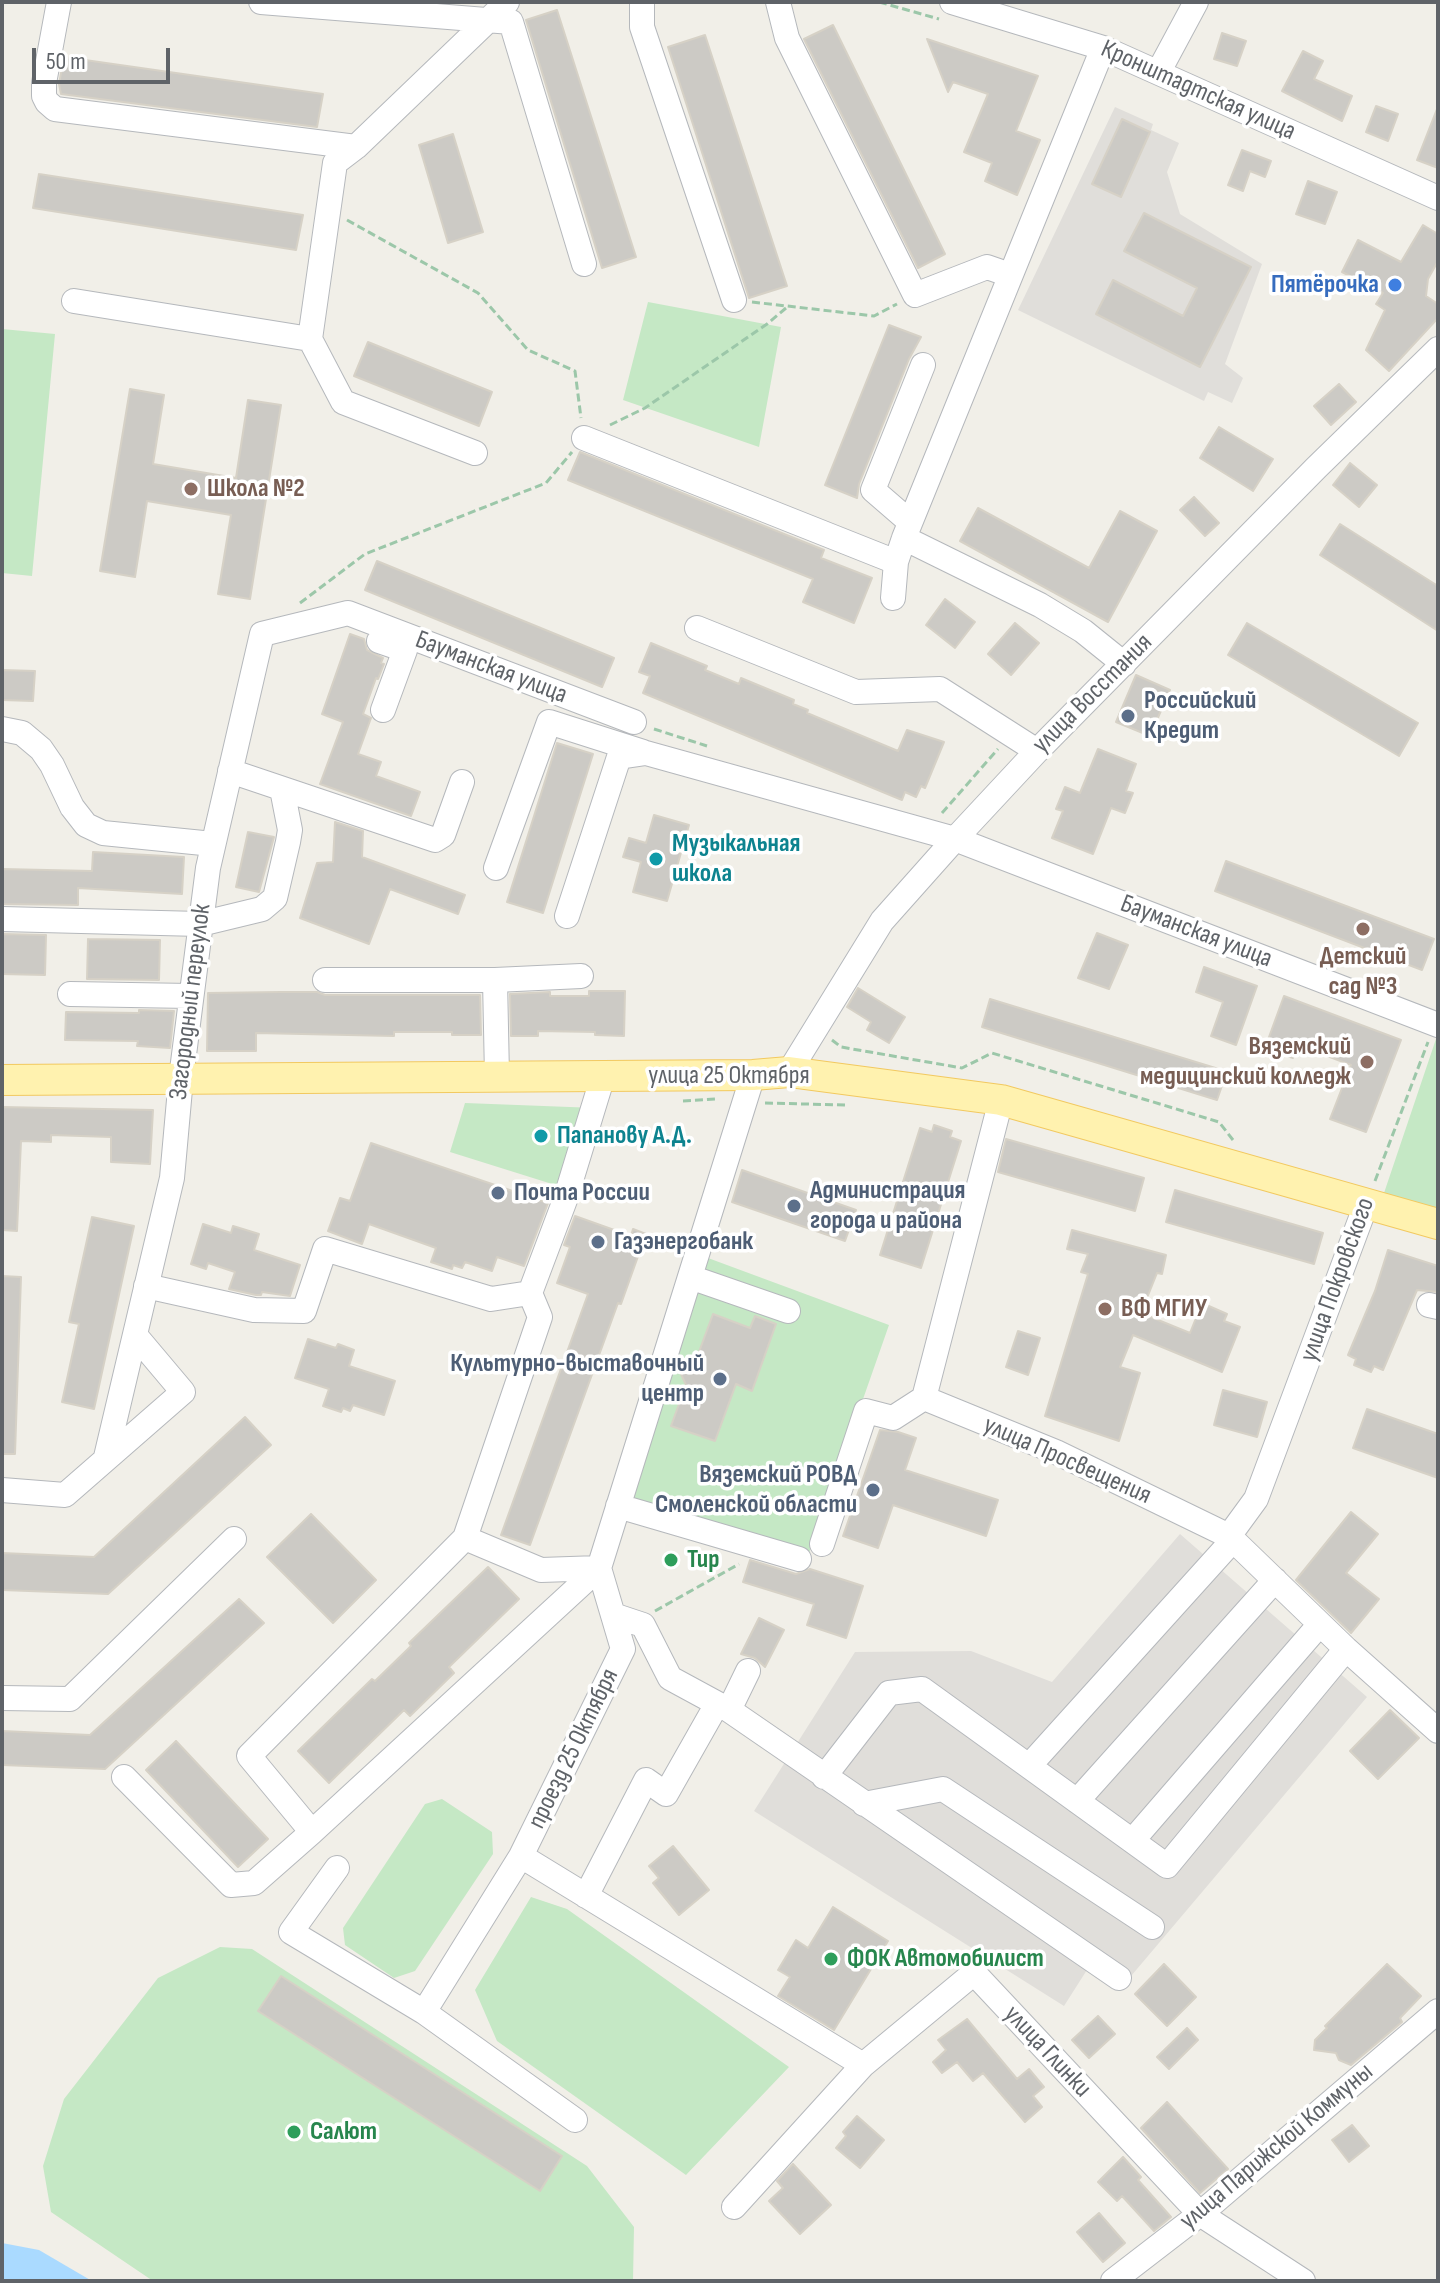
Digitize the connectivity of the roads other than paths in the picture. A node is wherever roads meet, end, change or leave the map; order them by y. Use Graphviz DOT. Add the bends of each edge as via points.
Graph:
graph roads {
  1 [pos="59,2"];
  2 [pos="261,2"];
  3 [pos="507,2"];
  4 [pos="642,2"];
  5 [pos="778,2"];
  6 [pos="1196,2"];
  7 [pos="946,11"];
  8 [pos="487,21"];
  9 [pos="1103,48"];
  10 [pos="1159,71"];
  11 [pos="356,147"];
  12 [pos="1438,198"];
  13 [pos="584,264"];
  14 [pos="1010,275"];
  15 [pos="734,300"];
  16 [pos="74,301"];
  17 [pos="310,339"];
  18 [pos="1438,349"];
  19 [pos="923,365"];
  20 [pos="584,438"];
  21 [pos="475,453"];
  22 [pos="907,530"];
  23 [pos="896,562"];
  24 [pos="893,598"];
  25 [pos="697,628"];
  26 [pos="258,653"];
  27 [pos="1124,664"];
  28 [pos="383,710"];
  29 [pos="634,722"];
  30 [pos="2,729"];
  31 [pos="1037,751"];
  32 [pos="646,753"];
  33 [pos="230,771"];
  34 [pos="462,782"];
  35 [pos="282,789"];
  36 [pos="955,839"];
  37 [pos="213,844"];
  38 [pos="496,868"];
  39 [pos="567,916"];
  40 [pos="2,919"];
  41 [pos="200,924"];
  42 [pos="581,976"];
  43 [pos="325,980"];
  44 [pos="495,980"];
  45 [pos="70,994"];
  46 [pos="191,996"];
  47 [pos="1437,1022"];
  48 [pos="789,1072"];
  49 [pos="497,1076"];
  50 [pos="603,1076"];
  51 [pos="181,1078"];
  52 [pos="2,1080"];
  53 [pos="748,1088"];
  54 [pos="1001,1100"];
  55 [pos="1367,1202"];
  56 [pos="1438,1224"];
  57 [pos="690,1277"];
  58 [pos="146,1286"];
  59 [pos="530,1293"];
  60 [pos="788,1311"];
  61 [pos="135,1335"];
  62 [pos="924,1398"];
  63 [pos="106,1457"];
  64 [pos="2,1490"];
  65 [pos="618,1506"];
  66 [pos="465,1538"];
  67 [pos="1231,1538"];
  68 [pos="234,1539"];
  69 [pos="822,1544"];
  70 [pos="799,1559"];
  71 [pos="599,1568"];
  72 [pos="1275,1580"];
  73 [pos="613,1615"];
  74 [pos="1320,1624"];
  75 [pos="1346,1649"];
  76 [pos="748,1671"];
  77 [pos="2,1698"];
  78 [pos="723,1707"];
  79 [pos="1438,1731"];
  80 [pos="1029,1766"];
  81 [pos="124,1777"];
  82 [pos="824,1777"];
  83 [pos="1077,1801"];
  84 [pos="864,1804"];
  85 [pos="312,1832"];
  86 [pos="1133,1840"];
  87 [pos="521,1856"];
  88 [pos="337,1868"];
  89 [pos="586,1896"];
  90 [pos="1152,1927"];
  91 [pos="1119,1978"];
  92 [pos="1438,2011"];
  93 [pos="424,2012"];
  94 [pos="863,2065"];
  95 [pos="575,2120"];
  96 [pos="734,2207"];
  97 [pos="1200,2214"];
  98 [pos="1113,2281"];
  99 [pos="1303,2281"];
  1 -- 11 [label="street" via="44,83 44,96 55,109"];
  2 -- 8 [label="street"];
  3 -- 8 [label="street"];
  4 -- 15 [label="street" via="642,27"];
  5 -- 14 [label="street" via="787,38 915,295 987,267"];
  6 -- 10 [label="street"];
  7 -- 9 [label="street, Кронштадтская улица"];
  8 -- 11 [label="street"];
  8 -- 13 [label="street" via="511,22"];
  9 -- 10 [label="street, Кронштадтская улица"];
  9 -- 14 [label="street"];
  10 -- 12 [label="street, Кронштадтская улица"];
  11 -- 17 [label="street" via="335,163"];
  14 -- 22 [label="street"];
  16 -- 17 [label="street"];
  17 -- 21 [label="street" via="343,402"];
  18 -- 27 [label="street, улица Восстания"];
  19 -- 22 [label="street" via="873,490"];
  20 -- 23 [label="street"];
  22 -- 23 [label="street"];
  22 -- 27 [label="street" via="1083,631"];
  23 -- 24 [label="street"];
  25 -- 31 [label="street" via="856,692 940,689"];
  26 -- 28 [label="street" via="345,628 405,650"];
  26 -- 29 [label="street, Бауманская улица" via="262,634 348,613"];
  26 -- 33 [label="street, Загородный переулок"];
  27 -- 31 [label="street, улица Восстания"];
  30 -- 37 [label="street" via="22,733 41,749 86,825 103,833"];
  31 -- 36 [label="street, улица Восстания"];
  32 -- 36 [label="street, Бауманская улица"];
  32 -- 38 [label="street, Бауманская улица" via="549,722"];
  32 -- 39 [label="street" via="619,757"];
  33 -- 35 [label="street"];
  33 -- 37 [label="street, Загородный переулок"];
  34 -- 35 [label="street" via="443,835 435,840"];
  35 -- 41 [label="street" via="290,830 275,898 262,909"];
  36 -- 47 [label="street, Бауманская улица"];
  36 -- 48 [label="street, улица Восстания" via="882,921"];
  37 -- 41 [label="street, Загородный переулок"];
  40 -- 41 [label="street"];
  41 -- 46 [label="street, Загородный переулок"];
  42 -- 44 [label="street"];
  43 -- 44 [label="street"];
  44 -- 49 [label="street"];
  45 -- 46 [label="street"];
  46 -- 51 [label="street, Загородный переулок"];
  48 -- 53 [label="main road, улица 25 Октября"];
  48 -- 54 [label="main road, улица 25 Октября"];
  49 -- 50 [label="main road, улица 25 Октября"];
  49 -- 51 [label="main road, улица 25 Октября"];
  50 -- 53 [label="main road, улица 25 Октября"];
  50 -- 59 [label="street"];
  51 -- 52 [label="main road, улица 25 Октября"];
  51 -- 58 [label="street, Загородный переулок" via="172,1178"];
  53 -- 57 [label="street"];
  54 -- 55 [label="main road, улица 25 Октября"];
  54 -- 62 [label="street"];
  55 -- 56 [label="main road, улица 25 Октября"];
  55 -- 67 [label="street, улица Покровского" via="1256,1499"];
  57 -- 60 [label="street"];
  57 -- 65 [label="street"];
  58 -- 59 [label="street" via="254,1310 304,1311 325,1249 491,1299"];
  58 -- 61 [label="street, Загородный переулок"];
  59 -- 66 [label="street" via="540,1317"];
  61 -- 63 [label="street, Загородный переулок"];
  61 -- 63 [label="street" via="183,1392"];
  62 -- 67 [label="street, улица Просвещения" via="1056,1452"];
  62 -- 69 [label="street" via="893,1418 866,1411"];
  63 -- 64 [label="street" via="65,1495"];
  65 -- 70 [label="street"];
  65 -- 71 [label="street"];
  66 -- 71 [label="street" via="541,1570"];
  66 -- 85 [label="street" via="249,1756"];
  67 -- 72 [label="street, улица Просвещения"];
  67 -- 80 [label="street, улица Покровского"];
  68 -- 77 [label="street" via="70,1699"];
  71 -- 73 [label="street, проезд 25 Октября"];
  71 -- 85 [label="street"];
  72 -- 74 [label="street, улица Просвещения"];
  72 -- 83 [label="street"];
  73 -- 78 [label="street" via="643,1625 670,1678"];
  73 -- 87 [label="street, проезд 25 Октября" via="623,1649"];
  74 -- 75 [label="street, улица Просвещения"];
  74 -- 86 [label="street"];
  75 -- 79 [label="street, улица Просвещения"];
  75 -- 86 [label="street" via="1167,1866"];
  76 -- 78 [label="street"];
  78 -- 82 [label="street"];
  78 -- 89 [label="street" via="666,1794 646,1780"];
  80 -- 82 [label="street" via="922,1689 889,1693"];
  80 -- 83 [label="street"];
  81 -- 85 [label="street" via="231,1885 254,1883"];
  82 -- 84 [label="street"];
  83 -- 86 [label="street"];
  84 -- 90 [label="street" via="943,1789"];
  84 -- 91 [label="street"];
  87 -- 89 [label="street, проезд 25 Октября"];
  87 -- 93 [label="street"];
  88 -- 93 [label="street" via="291,1932"];
  89 -- 94 [label="street, проезд 25 Октября"];
  92 -- 97 [label="street, улица Парижской Коммуны"];
  93 -- 95 [label="street"];
  94 -- 96 [label="street, улица Глинки"];
  94 -- 97 [label="street, улица Глинки" via="974,1973"];
  97 -- 98 [label="street, улица Парижской Коммуны"];
  97 -- 99 [label="street, улица Глинки"];
}
